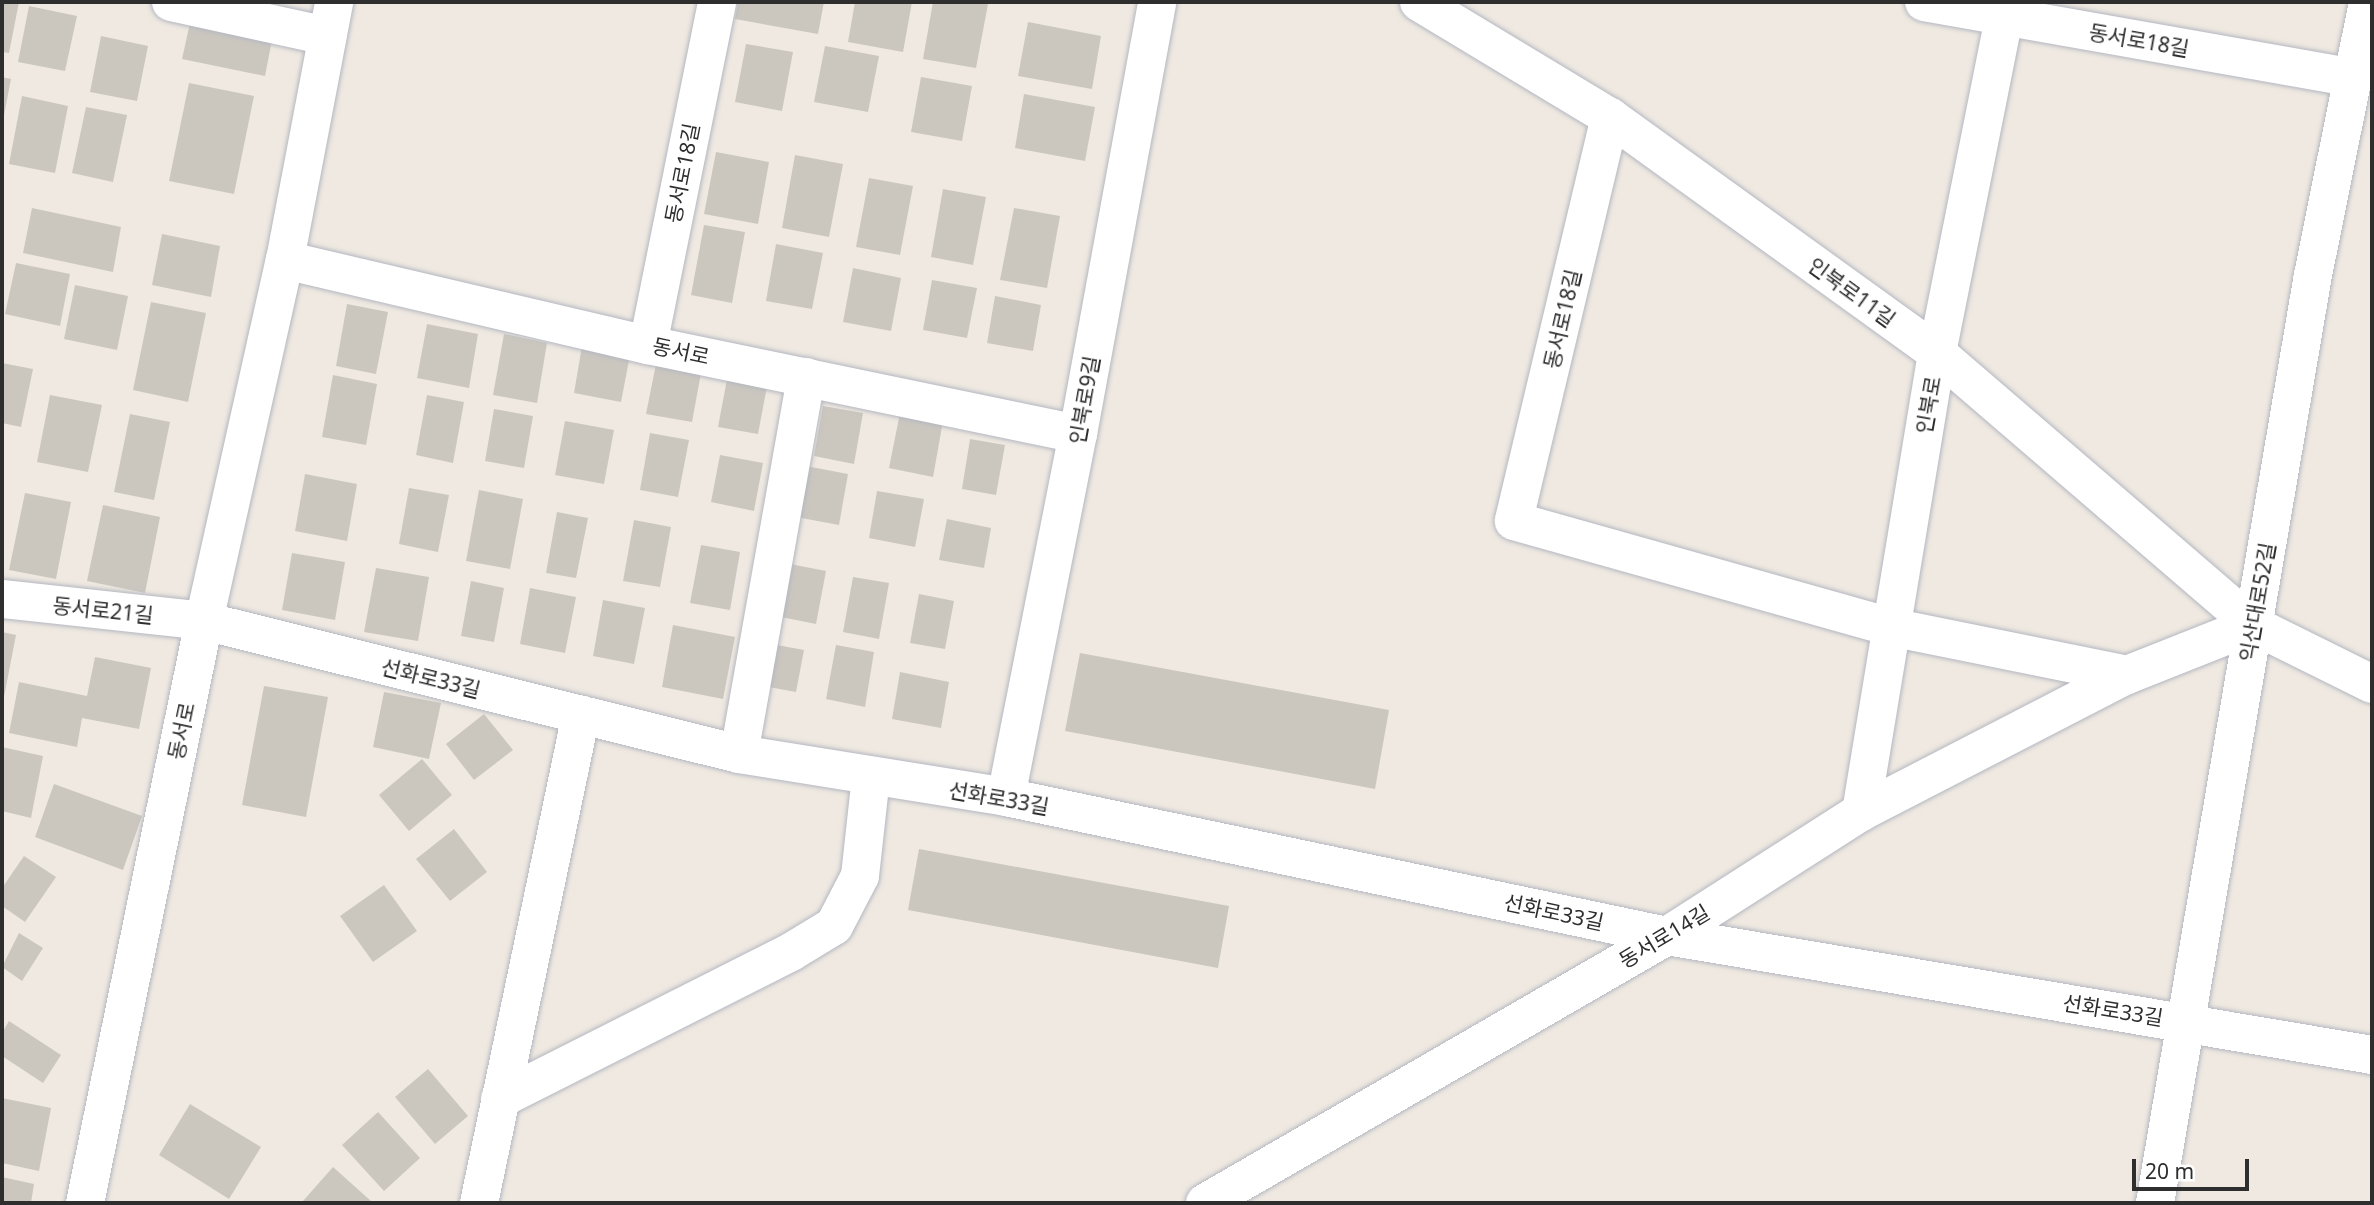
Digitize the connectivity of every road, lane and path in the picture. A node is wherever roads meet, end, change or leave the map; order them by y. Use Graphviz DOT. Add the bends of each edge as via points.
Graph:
graph roads {
  1 [pos="171,2"];
  2 [pos="717,2"];
  3 [pos="1157,2"];
  4 [pos="1419,2"];
  5 [pos="1924,2"];
  6 [pos="2368,2"];
  7 [pos="2006,10"];
  8 [pos="331,19"];
  9 [pos="2354,78"];
  10 [pos="1610,117"];
  11 [pos="285,260"];
  12 [pos="648,345"];
  13 [pos="1937,353"];
  14 [pos="806,377"];
  15 [pos="1078,434"];
  16 [pos="2,598"];
  17 [pos="204,621"];
  18 [pos="2253,625"];
  19 [pos="1890,626"];
  20 [pos="2127,675"];
  21 [pos="2372,684"];
  22 [pos="581,715"];
  23 [pos="739,754"];
  24 [pos="871,776"];
  25 [pos="1006,797"];
  26 [pos="1861,812"];
  27 [pos="1667,936"];
  28 [pos="2186,1022"];
  29 [pos="2372,1055"];
  30 [pos="500,1099"];
  31 [pos="85,1203"];
  32 [pos="479,1203"];
  33 [pos="1205,1203"];
  34 [pos="2155,1203"];
  1 -- 8 [label="street"];
  2 -- 12 [label="street, 동서로18길"];
  3 -- 15 [label="street, 인북로9길"];
  4 -- 10 [label="street, 인북로11길"];
  5 -- 7 [label="street, 동서로18길"];
  6 -- 9 [label="street, 익산대로52길"];
  7 -- 9 [label="street, 동서로18길"];
  7 -- 13 [label="street, 인북로"];
  8 -- 11 [label="street, 동서로"];
  9 -- 18 [label="street, 익산대로52길" via="2313,275"];
  10 -- 13 [label="street, 인북로11길"];
  10 -- 19 [label="street, 동서로18길" via="1514,521"];
  11 -- 12 [label="street, 동서로"];
  11 -- 17 [label="street, 동서로"];
  12 -- 14 [label="street, 동서로"];
  13 -- 18 [label="street, 인북로11길"];
  13 -- 19 [label="street, 인북로"];
  14 -- 15 [label="street, 동서로"];
  14 -- 23 [label="street"];
  15 -- 25 [label="street, 인북로9길"];
  16 -- 17 [label="street, 동서로21길"];
  17 -- 22 [label="street, 선화로33길"];
  17 -- 31 [label="street, 동서로"];
  18 -- 20 [label="street, 동서로14길"];
  18 -- 21 [label="street, 인북로11길"];
  18 -- 28 [label="street, 익산대로52길"];
  19 -- 20 [label="street"];
  19 -- 26 [label="street, 인북로"];
  20 -- 26 [label="street, 동서로14길"];
  22 -- 23 [label="street, 선화로33길"];
  22 -- 30 [label="street"];
  23 -- 24 [label="street, 선화로33길"];
  24 -- 25 [label="street, 선화로33길"];
  24 -- 30 [label="street" via="860,876 834,926"];
  25 -- 27 [label="street, 선화로33길"];
  26 -- 27 [label="street, 동서로14길"];
  27 -- 28 [label="street, 선화로33길"];
  27 -- 33 [label="street, 동서로14길"];
  28 -- 29 [label="street, 선화로33길"];
  28 -- 34 [label="street, 익산대로52길"];
  30 -- 32 [label="street"];
}
